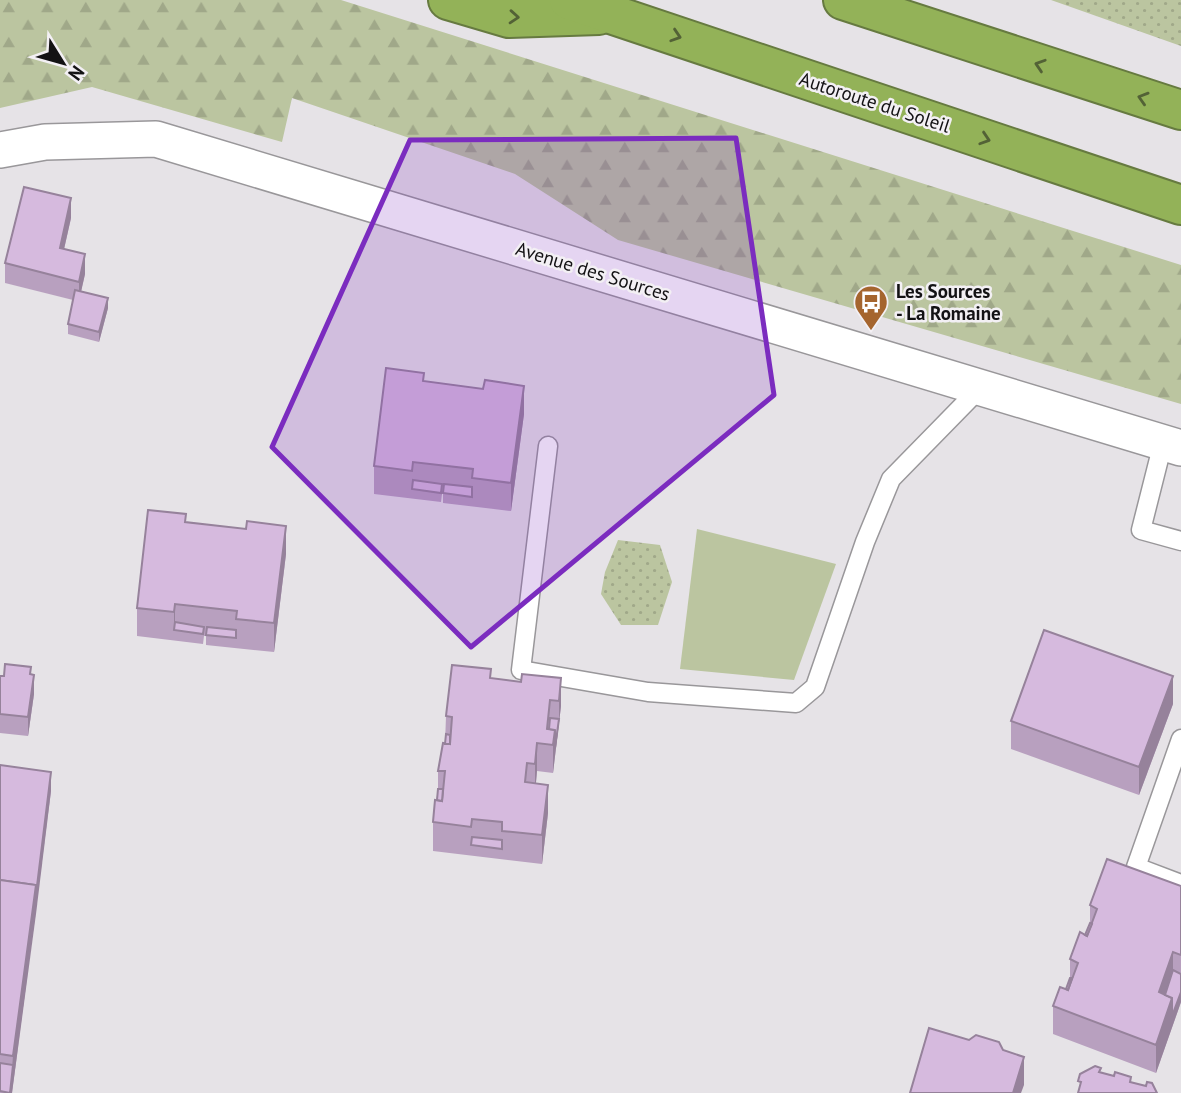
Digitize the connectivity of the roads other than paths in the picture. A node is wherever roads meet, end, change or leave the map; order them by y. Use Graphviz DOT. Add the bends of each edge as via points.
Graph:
graph roads {
  1 [pos="448,0"];
  2 [pos="569,0"];
  3 [pos="843,0"];
  4 [pos="611,14"];
  5 [pos="1181,110"];
  6 [pos="0,150"];
  7 [pos="1181,205"];
  8 [pos="981,387"];
  9 [pos="1172,445"];
  10 [pos="548,446"];
  11 [pos="1181,541"];
  12 [pos="1181,739"];
  13 [pos="1181,884"];
  1 -- 4 [label="highway, one-way" via="509,18"];
  2 -- 4 [label="highway, Autoroute du Soleil"];
  5 -- 3 [label="highway, one-way"];
  4 -- 7 [label="highway, Autoroute du Soleil, one-way"];
  6 -- 8 [label="street, Avenue des Sources" via="45,142 156,139"];
  8 -- 9 [label="street, Avenue des Sources"];
  8 -- 10 [label="lane" via="891,479 815,687 796,703 648,692 521,670"];
  9 -- 11 [label="lane" via="1141,530"];
  12 -- 13 [label="lane" via="1136,867"];
}
